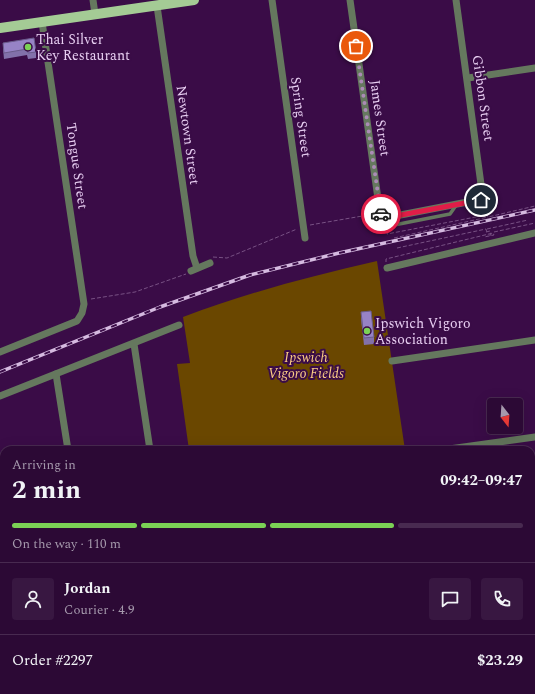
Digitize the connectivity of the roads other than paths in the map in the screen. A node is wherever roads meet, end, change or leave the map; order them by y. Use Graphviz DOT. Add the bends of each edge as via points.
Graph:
graph roads {
  1 [pos="93,0"];
  2 [pos="194,0"];
  3 [pos="272,0"];
  4 [pos="350,0"];
  5 [pos="456,0"];
  6 [pos="157,6"];
  7 [pos="95,14"];
  8 [pos="42,22"];
  9 [pos="0,28"];
  10 [pos="535,68"];
  11 [pos="468,78"];
  12 [pos="457,204"];
  13 [pos="378,215"];
  14 [pos="535,233"];
  15 [pos="305,238"];
  16 [pos="210,260"];
  17 [pos="387,268"];
  18 [pos="179,325"];
  19 [pos="535,340"];
  20 [pos="134,344"];
  21 [pos="0,352"];
  22 [pos="392,361"];
  23 [pos="56,374"];
  24 [pos="0,396"];
  25 [pos="535,437"];
  26 [pos="67,446"];
  27 [pos="149,446"];
  28 [pos="471,446"];
  1 -- 7 [label="street"];
  2 -- 6 [label="main road"];
  3 -- 15 [label="street, Spring Street"];
  4 -- 13 [label="street, James Street"];
  5 -- 11 [label="street, Gibbon Street"];
  6 -- 7 [label="main road"];
  6 -- 16 [label="street, Newtown Street" via="193,256 192,270"];
  7 -- 8 [label="main road"];
  8 -- 9 [label="main road"];
  8 -- 21 [label="street, Tongue Street" via="83,300 82,313 77,321"];
  10 -- 11 [label="street"];
  11 -- 12 [label="street, Gibbon Street" via="483,199"];
  12 -- 13 [label="street" via="385,218"];
  12 -- 13 [label="lane" via="450,214 388,226 384,226"];
  14 -- 17 [label="street"];
  18 -- 20 [label="street"];
  19 -- 22 [label="street"];
  20 -- 23 [label="street"];
  20 -- 27 [label="street"];
  23 -- 24 [label="street"];
  23 -- 26 [label="street"];
  25 -- 28 [label="street"];
}
